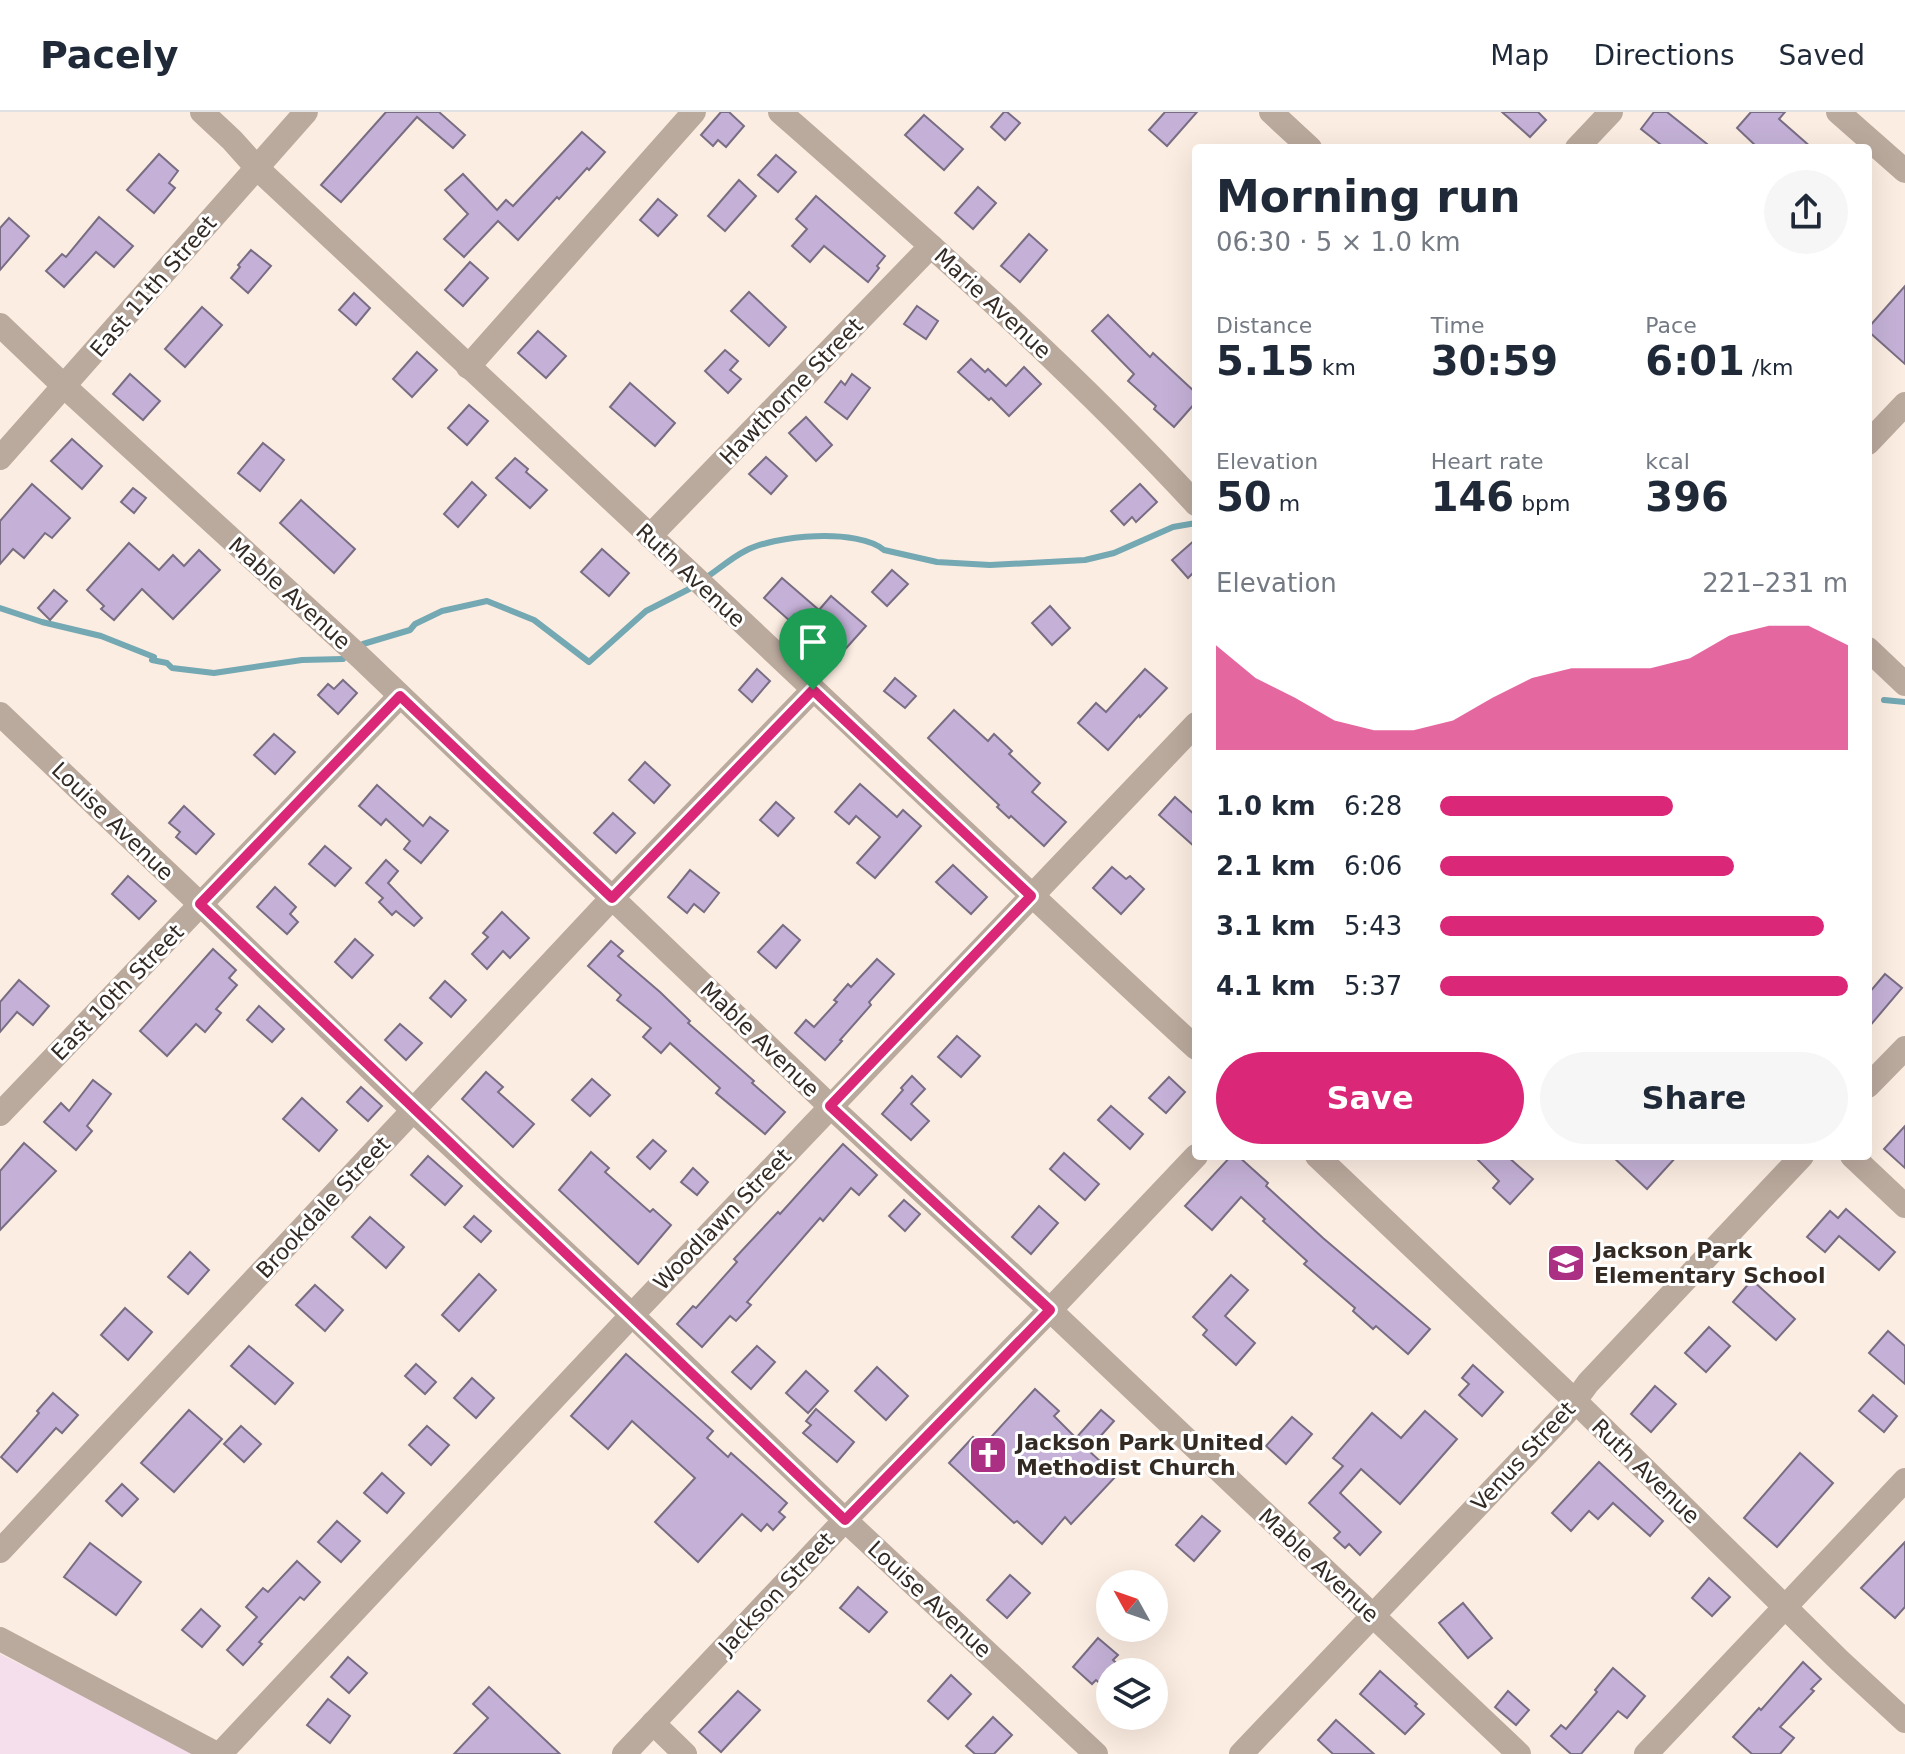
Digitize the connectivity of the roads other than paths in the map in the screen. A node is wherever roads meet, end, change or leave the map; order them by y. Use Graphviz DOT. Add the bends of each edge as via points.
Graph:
graph roads {
  1 [pos="202,112"];
  2 [pos="306,112"];
  3 [pos="694,112"];
  4 [pos="780,112"];
  5 [pos="1271,112"];
  6 [pos="1611,112"];
  7 [pos="1838,112"];
  8 [pos="1306,144"];
  9 [pos="1581,144"];
  10 [pos="257,168"];
  11 [pos="1905,171"];
  12 [pos="931,246"];
  13 [pos="0,325"];
  14 [pos="468,367"];
  15 [pos="65,387"];
  16 [pos="1905,404"];
  17 [pos="1872,439"];
  18 [pos="0,458"];
  19 [pos="1192,500"];
  20 [pos="650,536"];
  21 [pos="1872,653"];
  22 [pos="1905,684"];
  23 [pos="813,690"];
  24 [pos="400,696"];
  25 [pos="0,714"];
  26 [pos="1192,728"];
  27 [pos="1031,896"];
  28 [pos="612,898"];
  29 [pos="200,904"];
  30 [pos="1192,1044"];
  31 [pos="1905,1048"];
  32 [pos="1872,1082"];
  33 [pos="830,1106"];
  34 [pos="414,1111"];
  35 [pos="0,1114"];
  36 [pos="1192,1160"];
  37 [pos="1321,1160"];
  38 [pos="1798,1160"];
  39 [pos="1856,1160"];
  40 [pos="1905,1206"];
  41 [pos="1050,1310"];
  42 [pos="632,1315"];
  43 [pos="1575,1401"];
  44 [pos="1905,1480"];
  45 [pos="845,1520"];
  46 [pos="0,1551"];
  47 [pos="1785,1607"];
  48 [pos="1372,1616"];
  49 [pos="0,1639"];
  50 [pos="1905,1721"];
  51 [pos="653,1723"];
  52 [pos="218,1754"];
  53 [pos="624,1754"];
  54 [pos="685,1754"];
  55 [pos="1096,1754"];
  56 [pos="1241,1754"];
  57 [pos="1519,1754"];
  58 [pos="1646,1754"];
  1 -- 10 [label="street, Ruth Avenue"];
  2 -- 10 [label="street, East 11th Street"];
  3 -- 14 [label="street"];
  4 -- 12 [label="street, Marie Avenue"];
  5 -- 8 [label="street"];
  6 -- 9 [label="street"];
  7 -- 11 [label="street"];
  10 -- 14 [label="street, Ruth Avenue"];
  10 -- 15 [label="street, East 11th Street"];
  12 -- 19 [label="street, Marie Avenue" via="1058,363"];
  12 -- 20 [label="street, Hawthorne Street"];
  13 -- 15 [label="street, Mable Avenue"];
  14 -- 20 [label="street, Ruth Avenue"];
  15 -- 18 [label="street, East 11th Street"];
  15 -- 24 [label="street, Mable Avenue"];
  16 -- 17 [label="street"];
  20 -- 23 [label="street, Ruth Avenue"];
  21 -- 22 [label="street"];
  23 -- 27 [label="street, Ruth Avenue"];
  23 -- 28 [label="street, Brookdale Street"];
  24 -- 28 [label="street, Mable Avenue"];
  24 -- 29 [label="street, East 10th Street"];
  25 -- 29 [label="street, Louise Avenue"];
  26 -- 27 [label="street, Woodlawn Street"];
  27 -- 30 [label="street, Ruth Avenue"];
  27 -- 33 [label="street, Woodlawn Street"];
  28 -- 33 [label="street, Mable Avenue"];
  28 -- 34 [label="street, Brookdale Street"];
  29 -- 34 [label="street, Louise Avenue"];
  29 -- 35 [label="street, East 10th Street"];
  31 -- 32 [label="street"];
  33 -- 41 [label="street, Mable Avenue"];
  33 -- 42 [label="street, Woodlawn Street"];
  34 -- 42 [label="street, Louise Avenue"];
  34 -- 46 [label="street, Brookdale Street"];
  36 -- 41 [label="street, Jackson Street"];
  37 -- 43 [label="street, Ruth Avenue"];
  38 -- 43 [label="street, Venus Street"];
  39 -- 40 [label="street"];
  41 -- 45 [label="street, Jackson Street"];
  41 -- 48 [label="street, Mable Avenue"];
  42 -- 45 [label="street, Louise Avenue"];
  42 -- 52 [label="street, Woodlawn Street"];
  43 -- 47 [label="street, Ruth Avenue"];
  43 -- 48 [label="street, Venus Street"];
  44 -- 47 [label="street"];
  45 -- 51 [label="street, Jackson Street"];
  45 -- 55 [label="street, Louise Avenue"];
  47 -- 50 [label="street, Ruth Avenue"];
  47 -- 58 [label="street"];
  48 -- 56 [label="street, Venus Street"];
  48 -- 57 [label="street, Mable Avenue"];
  49 -- 52 [label="street"];
  51 -- 53 [label="street, Jackson Street"];
  51 -- 54 [label="street"];
}
